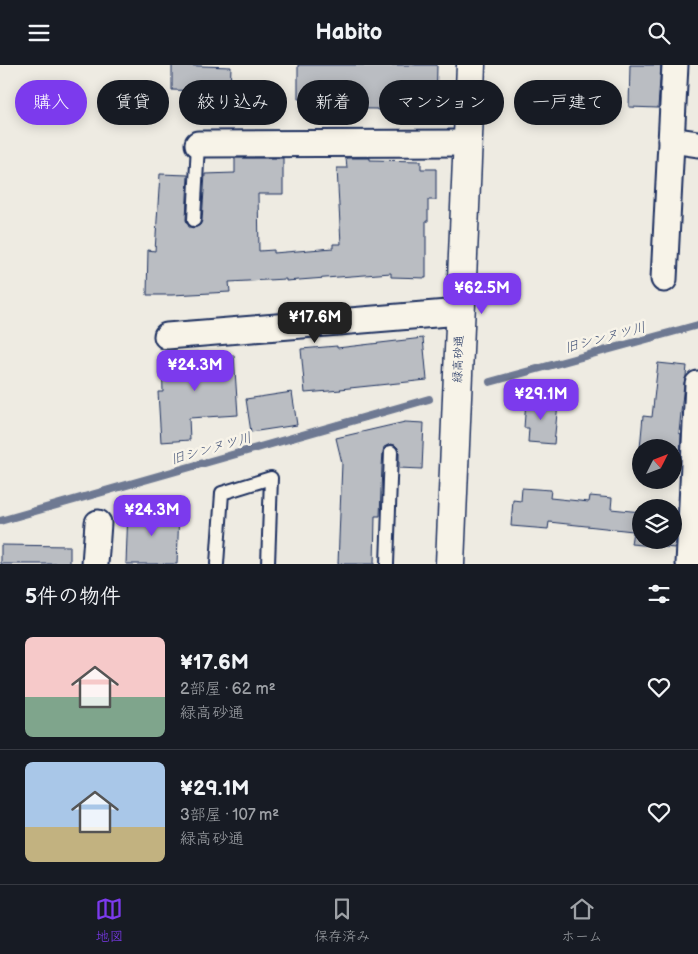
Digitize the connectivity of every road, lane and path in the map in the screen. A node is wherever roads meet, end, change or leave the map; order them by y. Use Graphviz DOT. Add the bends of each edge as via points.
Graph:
graph roads {
  1 [pos="471,65"];
  2 [pos="676,65"];
  3 [pos="671,141"];
  4 [pos="198,143"];
  5 [pos="468,143"];
  6 [pos="698,144"];
  7 [pos="194,220"];
  8 [pos="664,279"];
  9 [pos="460,312"];
  10 [pos="167,336"];
  11 [pos="698,384"];
  12 [pos="391,452"];
  13 [pos="98,523"];
  14 [pos="94,564"];
  15 [pos="217,564"];
  16 [pos="268,564"];
  17 [pos="387,564"];
  18 [pos="450,564"];
  19 [pos="689,564"];
  1 -- 5 [label="street, 緑高砂通"];
  2 -- 3 [label="street"];
  3 -- 6 [label="street"];
  3 -- 8 [label="street"];
  4 -- 5 [label="street"];
  4 -- 7 [label="lane"];
  5 -- 9 [label="street, 緑高砂通"];
  9 -- 10 [label="street"];
  9 -- 18 [label="street, 緑高砂通"];
  11 -- 19 [label="street"];
  12 -- 17 [label="lane"];
  13 -- 14 [label="street"];
  15 -- 16 [label="lane" via="222,493 271,478"];
}
